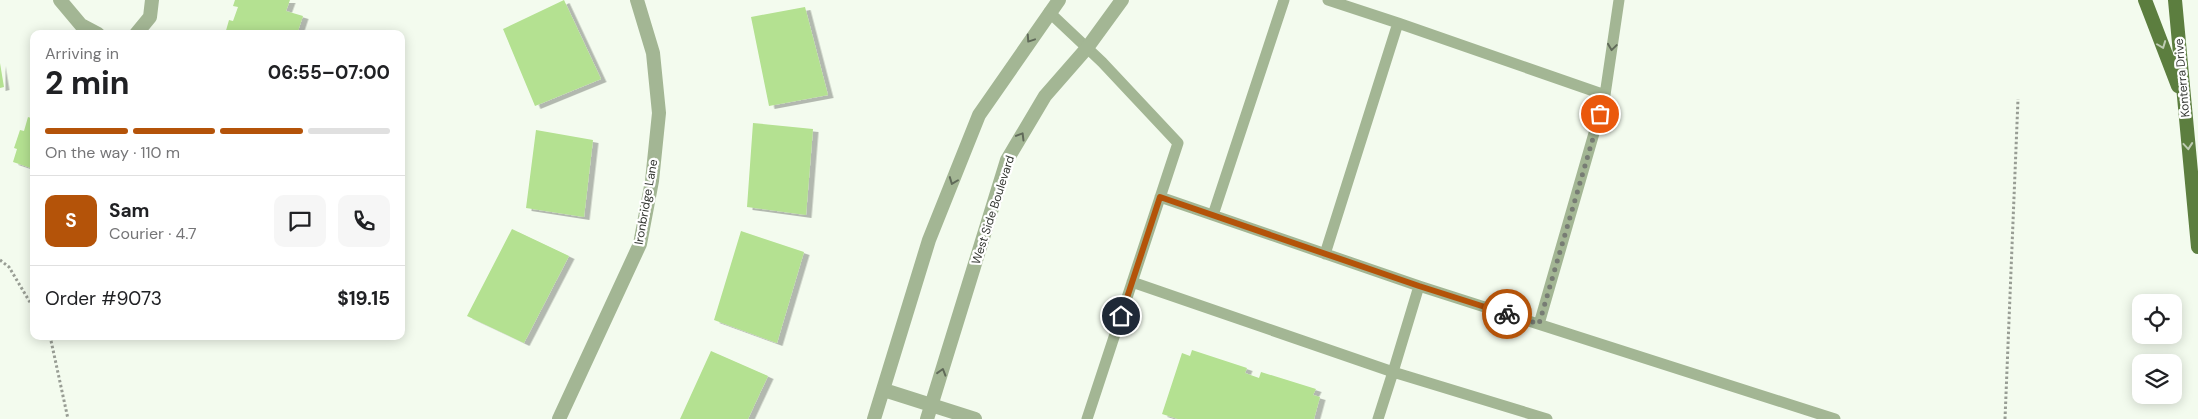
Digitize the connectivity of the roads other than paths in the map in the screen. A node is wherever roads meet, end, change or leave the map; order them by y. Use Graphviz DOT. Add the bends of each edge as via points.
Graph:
graph roads {
  1 [pos="60,0"];
  2 [pos="152,0"];
  3 [pos="638,0"];
  4 [pos="1058,0"];
  5 [pos="1122,0"];
  6 [pos="1284,0"];
  7 [pos="1328,0"];
  8 [pos="1619,0"];
  9 [pos="2145,0"];
  10 [pos="2175,0"];
  11 [pos="1049,12"];
  12 [pos="1398,23"];
  13 [pos="90,30"];
  14 [pos="139,30"];
  15 [pos="1087,48"];
  16 [pos="1605,95"];
  17 [pos="2184,103"];
  18 [pos="1160,197"];
  19 [pos="1213,215"];
  20 [pos="2198,246"];
  21 [pos="1325,254"];
  22 [pos="1132,282"];
  23 [pos="1419,286"];
  24 [pos="1539,324"];
  25 [pos="1393,372"];
  26 [pos="884,390"];
  27 [pos="932,405"];
  28 [pos="559,419"];
  29 [pos="874,419"];
  30 [pos="927,419"];
  31 [pos="975,419"];
  32 [pos="1087,419"];
  33 [pos="1378,419"];
  34 [pos="1547,419"];
  35 [pos="1835,419"];
  1 -- 13 [label="street" via="81,25"];
  2 -- 14 [label="street" via="150,17"];
  3 -- 28 [label="street, Ironbridge Lane" via="653,54 659,113 650,191 640,244"];
  4 -- 11 [label="street"];
  5 -- 15 [label="street, West Side Boulevard"];
  6 -- 19 [label="lane"];
  7 -- 12 [label="lane"];
  8 -- 16 [label="lane, one-way"];
  9 -- 17 [label="main road, one-way"];
  10 -- 17 [label="main road, Konterra Drive"];
  11 -- 15 [label="lane"];
  11 -- 26 [label="street, one-way" via="979,115 929,240"];
  12 -- 16 [label="lane"];
  12 -- 21 [label="lane"];
  15 -- 18 [label="lane" via="1178,143"];
  27 -- 15 [label="street, West Side Boulevard, one-way" via="1007,160 1045,96"];
  16 -- 24 [label="lane"];
  17 -- 20 [label="main road, Konterra Drive, one-way"];
  18 -- 19 [label="lane"];
  18 -- 22 [label="lane"];
  19 -- 21 [label="lane"];
  21 -- 23 [label="lane"];
  22 -- 25 [label="lane"];
  22 -- 32 [label="lane"];
  23 -- 24 [label="lane"];
  23 -- 25 [label="lane"];
  24 -- 35 [label="lane"];
  25 -- 33 [label="lane"];
  25 -- 34 [label="lane"];
  26 -- 27 [label="street"];
  26 -- 29 [label="street"];
  27 -- 30 [label="street, West Side Boulevard"];
  27 -- 31 [label="street"];
}
